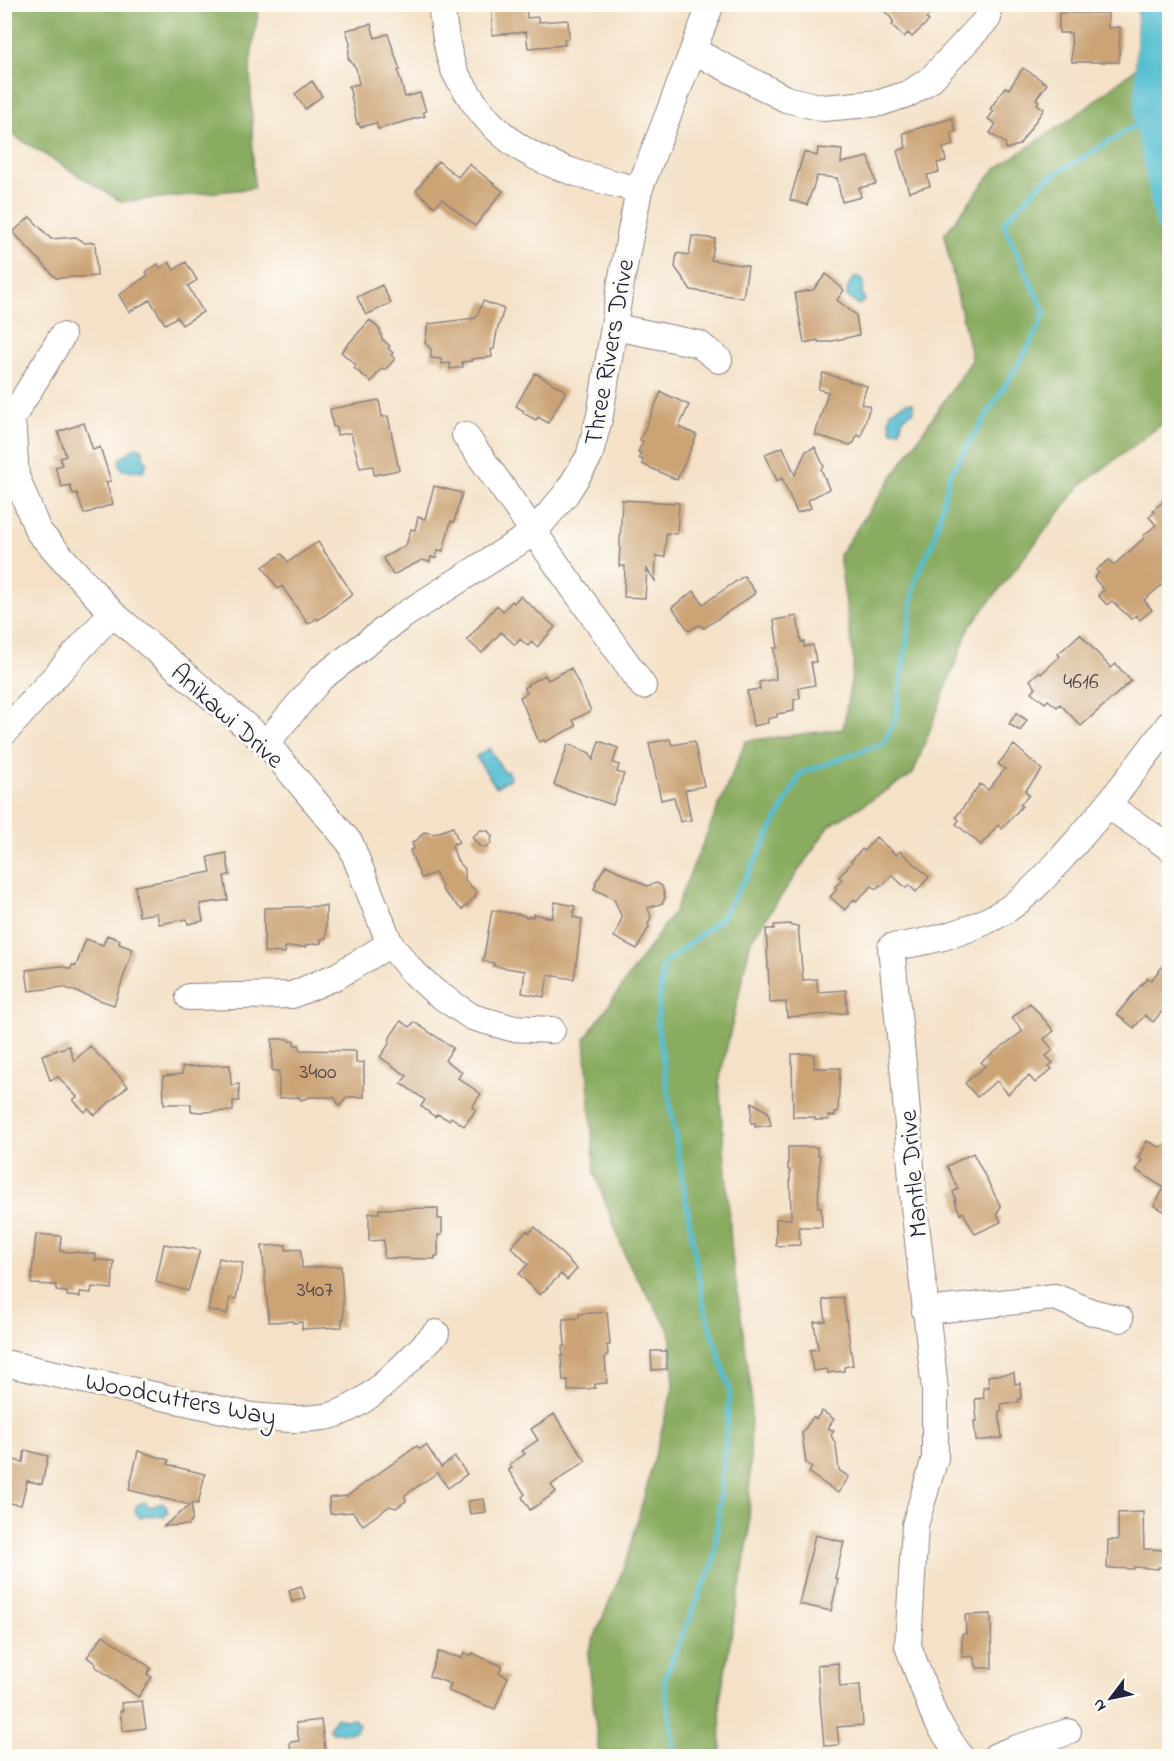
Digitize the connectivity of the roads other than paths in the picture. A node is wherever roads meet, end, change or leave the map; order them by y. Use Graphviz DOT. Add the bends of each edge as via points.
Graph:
graph roads {
  1 [pos="441,4"];
  2 [pos="711,4"];
  3 [pos="988,18"];
  4 [pos="694,51"];
  5 [pos="639,190"];
  6 [pos="615,327"];
  7 [pos="62,336"];
  8 [pos="719,360"];
  9 [pos="8,417"];
  10 [pos="465,435"];
  11 [pos="533,533"];
  12 [pos="112,613"];
  13 [pos="643,686"];
  14 [pos="1170,723"];
  15 [pos="4,733"];
  16 [pos="266,743"];
  17 [pos="1109,806"];
  18 [pos="1170,848"];
  19 [pos="390,944"];
  20 [pos="189,997"];
  21 [pos="552,1030"];
  22 [pos="925,1311"];
  23 [pos="1120,1319"];
  24 [pos="436,1332"];
  25 [pos="4,1364"];
  26 [pos="1068,1732"];
  27 [pos="960,1756"];
  28 [pos="996,1756"];
  1 -- 5 [label="street" via="453,69 495,127 521,149 550,165"];
  2 -- 4 [label="street, Three Rivers Drive"];
  3 -- 4 [label="street" via="930,81 880,103 823,108 786,99"];
  4 -- 5 [label="street, Three Rivers Drive"];
  5 -- 6 [label="street, Three Rivers Drive"];
  6 -- 8 [label="street" via="699,344"];
  6 -- 11 [label="street, Three Rivers Drive" via="589,457 566,494"];
  7 -- 9 [label="street, Anikawi Drive"];
  9 -- 12 [label="street, Anikawi Drive" via="16,476 38,531"];
  10 -- 11 [label="street"];
  11 -- 13 [label="street"];
  11 -- 16 [label="street, Three Rivers Drive" via="401,617 321,678"];
  12 -- 15 [label="street"];
  12 -- 16 [label="street, Anikawi Drive"];
  14 -- 17 [label="street, Mantle Drive"];
  16 -- 19 [label="street, Anikawi Drive" via="350,843"];
  17 -- 18 [label="street"];
  17 -- 22 [label="street, Mantle Drive" via="1032,890 1008,909 954,935 891,947"];
  19 -- 20 [label="street" via="337,976 292,995"];
  19 -- 21 [label="street, Anikawi Drive" via="435,992 472,1017 511,1028"];
  22 -- 23 [label="street" via="1055,1298"];
  22 -- 27 [label="street, Mantle Drive" via="936,1389 935,1458 915,1525 908,1646 935,1718"];
  24 -- 25 [label="street, Woodcutters Way" via="393,1377 357,1404 327,1417 251,1416"];
  26 -- 28 [label="street"];
}
